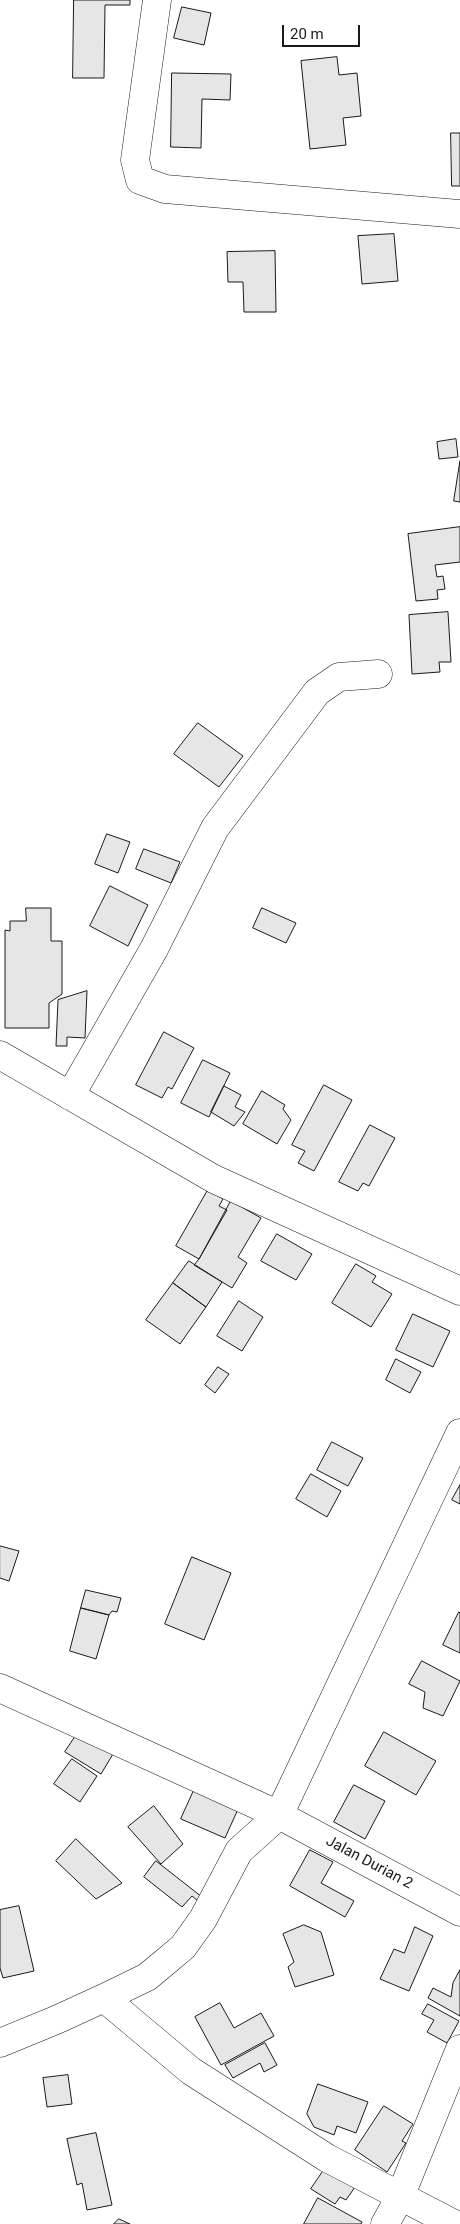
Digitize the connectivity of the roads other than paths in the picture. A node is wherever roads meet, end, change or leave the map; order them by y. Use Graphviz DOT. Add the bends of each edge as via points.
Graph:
graph roads {
  1 [pos="157,0"];
  2 [pos="460,214"];
  3 [pos="378,674"];
  4 [pos="0,1055"];
  5 [pos="70,1096"];
  6 [pos="460,1291"];
  7 [pos="460,1433"];
  8 [pos="0,1688"];
  9 [pos="279,1815"];
  10 [pos="460,1912"];
  11 [pos="104,1998"];
  12 [pos="0,2043"];
  13 [pos="460,2049"];
  14 [pos="400,2197"];
  15 [pos="385,2224"];
  16 [pos="454,2224"];
  1 -- 2 [label="street" via="134,160 140,180 165,190"];
  3 -- 5 [label="street" via="339,677 317,692 215,828 154,949"];
  4 -- 5 [label="street"];
  5 -- 6 [label="street" via="214,1179"];
  7 -- 9 [label="street"];
  8 -- 9 [label="street, Jalan Durian 2"];
  9 -- 10 [label="street, Jalan Durian 2"];
  9 -- 11 [label="street" via="239,1851 203,1919 183,1947 147,1977"];
  11 -- 12 [label="street"];
  11 -- 14 [label="street" via="191,2071 327,2158"];
  13 -- 14 [label="street"];
  14 -- 15 [label="street"];
  14 -- 16 [label="street"];
}
